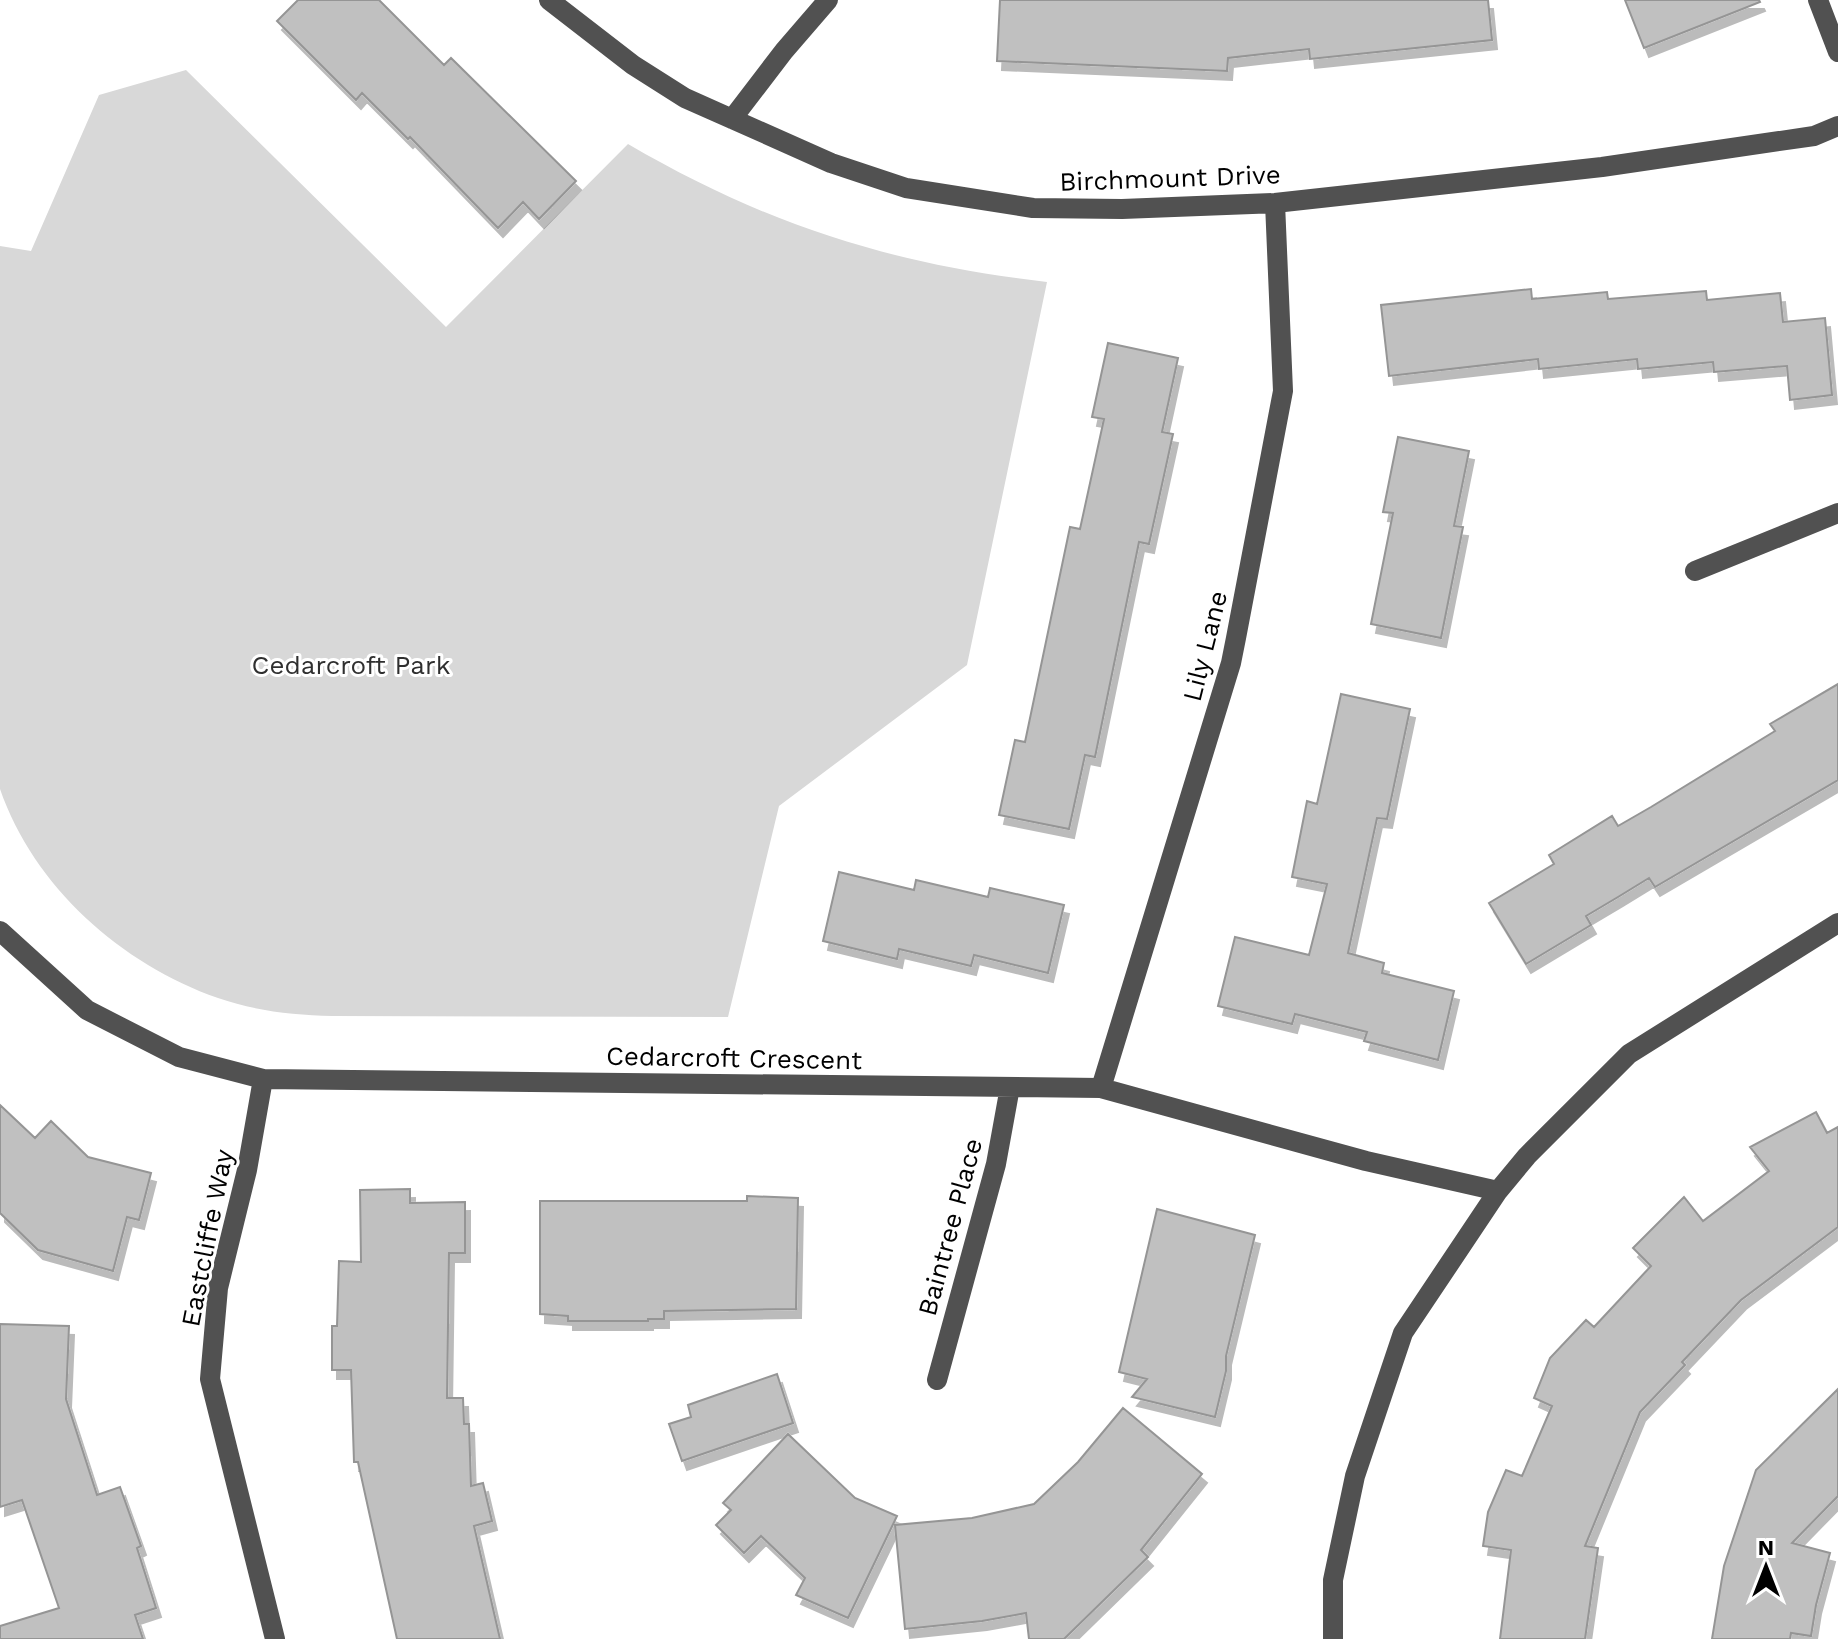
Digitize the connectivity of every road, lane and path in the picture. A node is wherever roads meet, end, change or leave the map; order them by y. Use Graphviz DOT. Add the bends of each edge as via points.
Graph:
graph roads {
  1 [pos="549,0"];
  2 [pos="828,0"];
  3 [pos="1818,0"];
  4 [pos="1838,52"];
  5 [pos="732,119"];
  6 [pos="1838,126"];
  7 [pos="1275,203"];
  8 [pos="1838,513"];
  9 [pos="1695,571"];
  10 [pos="1838,923"];
  11 [pos="0,931"];
  12 [pos="263,1079"];
  13 [pos="1010,1087"];
  14 [pos="1101,1088"];
  15 [pos="1498,1191"];
  16 [pos="937,1380"];
  17 [pos="275,1639"];
  18 [pos="1333,1639"];
  1 -- 5 [label="street, Birchmount Drive" via="633,65"];
  2 -- 5 [label="street"];
  3 -- 4 [label="street"];
  5 -- 7 [label="street, Birchmount Drive" via="831,163 906,188 1033,208"];
  6 -- 7 [label="street, Birchmount Drive" via="1814,136 1602,167"];
  7 -- 14 [label="street, Lily Lane" via="1283,391 1231,663"];
  8 -- 9 [label="street"];
  10 -- 15 [label="street" via="1629,1054"];
  11 -- 12 [label="street, Cedarcroft Crescent" via="87,1010 179,1057"];
  12 -- 13 [label="street, Cedarcroft Crescent"];
  12 -- 17 [label="street, Eastcliffe Way" via="218,1288 210,1379"];
  13 -- 14 [label="street, Cedarcroft Crescent"];
  13 -- 16 [label="street, Baintree Place" via="996,1164"];
  14 -- 15 [label="street, Cedarcroft Crescent" via="1366,1161"];
  15 -- 18 [label="street" via="1403,1333 1355,1476 1333,1580"];
}
